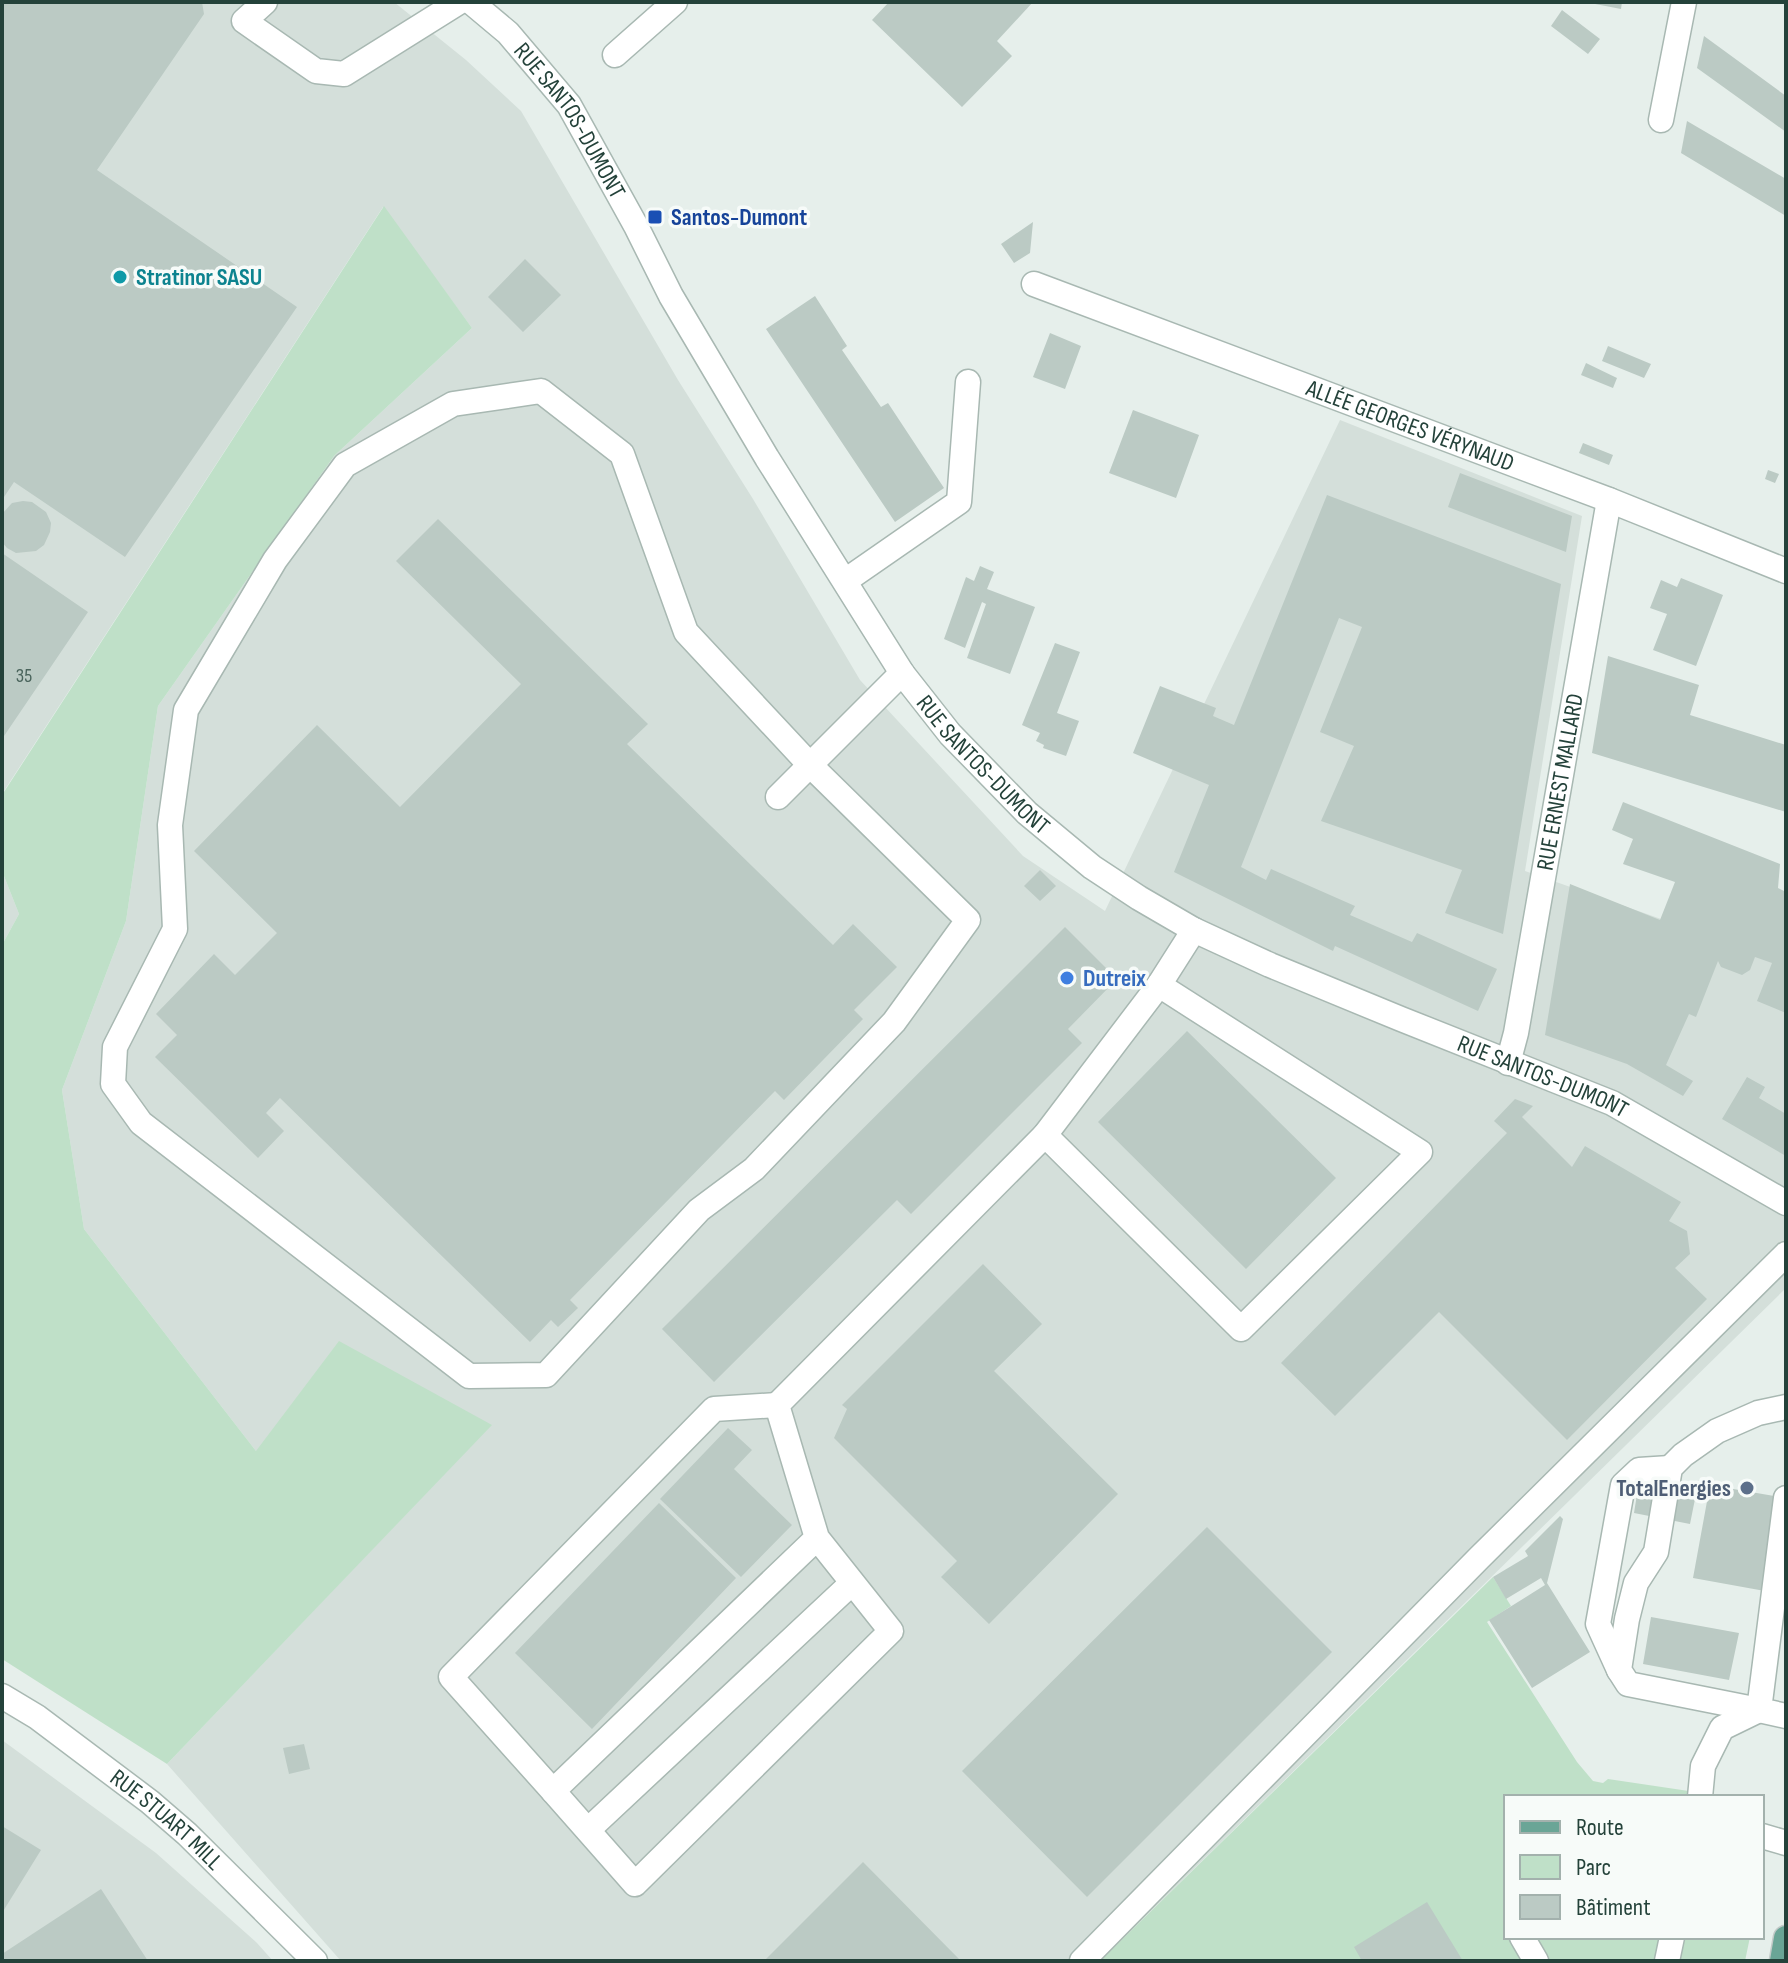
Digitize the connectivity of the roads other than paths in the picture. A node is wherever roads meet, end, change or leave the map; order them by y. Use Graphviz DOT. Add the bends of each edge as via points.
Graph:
graph roads {
  1 [pos="265,2"];
  2 [pos="459,2"];
  3 [pos="471,2"];
  4 [pos="675,2"];
  5 [pos="1684,2"];
  6 [pos="615,55"];
  7 [pos="1661,120"];
  8 [pos="1034,284"];
  9 [pos="968,382"];
  10 [pos="1609,500"];
  11 [pos="1786,571"];
  12 [pos="845,581"];
  13 [pos="902,673"];
  14 [pos="810,765"];
  15 [pos="778,797"];
  16 [pos="1194,930"];
  17 [pos="1159,985"];
  18 [pos="1508,1063"];
  19 [pos="1045,1135"];
  20 [pos="1786,1203"];
  21 [pos="1786,1254"];
  22 [pos="777,1405"];
  23 [pos="1786,1407"];
  24 [pos="1670,1468"];
  25 [pos="1786,1498"];
  26 [pos="817,1538"];
  27 [pos="852,1583"];
  28 [pos="1619,1670"];
  29 [pos="2,1696"];
  30 [pos="1759,1710"];
  31 [pos="1786,1716"];
  32 [pos="553,1791"];
  33 [pos="1700,1795"];
  34 [pos="588,1830"];
  35 [pos="1764,1837"];
  36 [pos="1786,1843"];
  37 [pos="1786,1938"];
  38 [pos="1523,1939"];
  39 [pos="1672,1939"];
  40 [pos="315,1961"];
  41 [pos="1082,1961"];
  42 [pos="1536,1961"];
  43 [pos="1667,1961"];
  44 [pos="1782,1961"];
  1 -- 2 [label="street" via="244,21 316,71 344,74"];
  3 -- 12 [label="street, RUE SANTOS-DUMONT" via="508,33 569,105 671,296"];
  4 -- 6 [label="street"];
  5 -- 7 [label="street"];
  8 -- 10 [label="street, ALLÉE GEORGES VÉRYNAUD"];
  9 -- 12 [label="street" via="959,502"];
  10 -- 11 [label="street, ALLÉE GEORGES VÉRYNAUD"];
  10 -- 18 [label="street, RUE ERNEST MALLARD"];
  12 -- 13 [label="street, RUE SANTOS-DUMONT"];
  13 -- 14 [label="street"];
  13 -- 16 [label="street, RUE SANTOS-DUMONT" via="950,734 1027,813 1092,867"];
  14 -- 14 [label="street" via="968,920 894,1022 754,1169 699,1210 546,1375 469,1376 141,1123 113,1084 115,1047 175,929 170,825 186,710 275,560 345,465 453,404 541,391 622,454 686,632"];
  14 -- 15 [label="street"];
  16 -- 17 [label="street"];
  16 -- 18 [label="street, RUE SANTOS-DUMONT"];
  17 -- 19 [label="street"];
  17 -- 19 [label="street" via="1420,1152 1241,1329"];
  18 -- 20 [label="street, RUE SANTOS-DUMONT" via="1612,1103"];
  19 -- 22 [label="street"];
  21 -- 41 [label="street"];
  22 -- 26 [label="street"];
  22 -- 32 [label="street" via="714,1409 451,1677"];
  23 -- 24 [label="street" via="1717,1431"];
  24 -- 28 [label="street" via="1656,1552 1636,1583"];
  24 -- 28 [label="street" via="1639,1470 1623,1485 1598,1624"];
  25 -- 30 [label="street"];
  26 -- 27 [label="street"];
  26 -- 32 [label="street"];
  27 -- 34 [label="street"];
  27 -- 34 [label="street" via="891,1631 635,1884"];
  28 -- 30 [label="street" via="1628,1684"];
  29 -- 40 [label="street, RUE STUART MILL" via="150,1802"];
  30 -- 31 [label="street"];
  30 -- 33 [label="street" via="1722,1728 1703,1766"];
  32 -- 34 [label="street"];
  35 -- 36 [label="street"];
  37 -- 44 [label="main road"];
  38 -- 42 [label="street"];
  39 -- 43 [label="street"];
}
